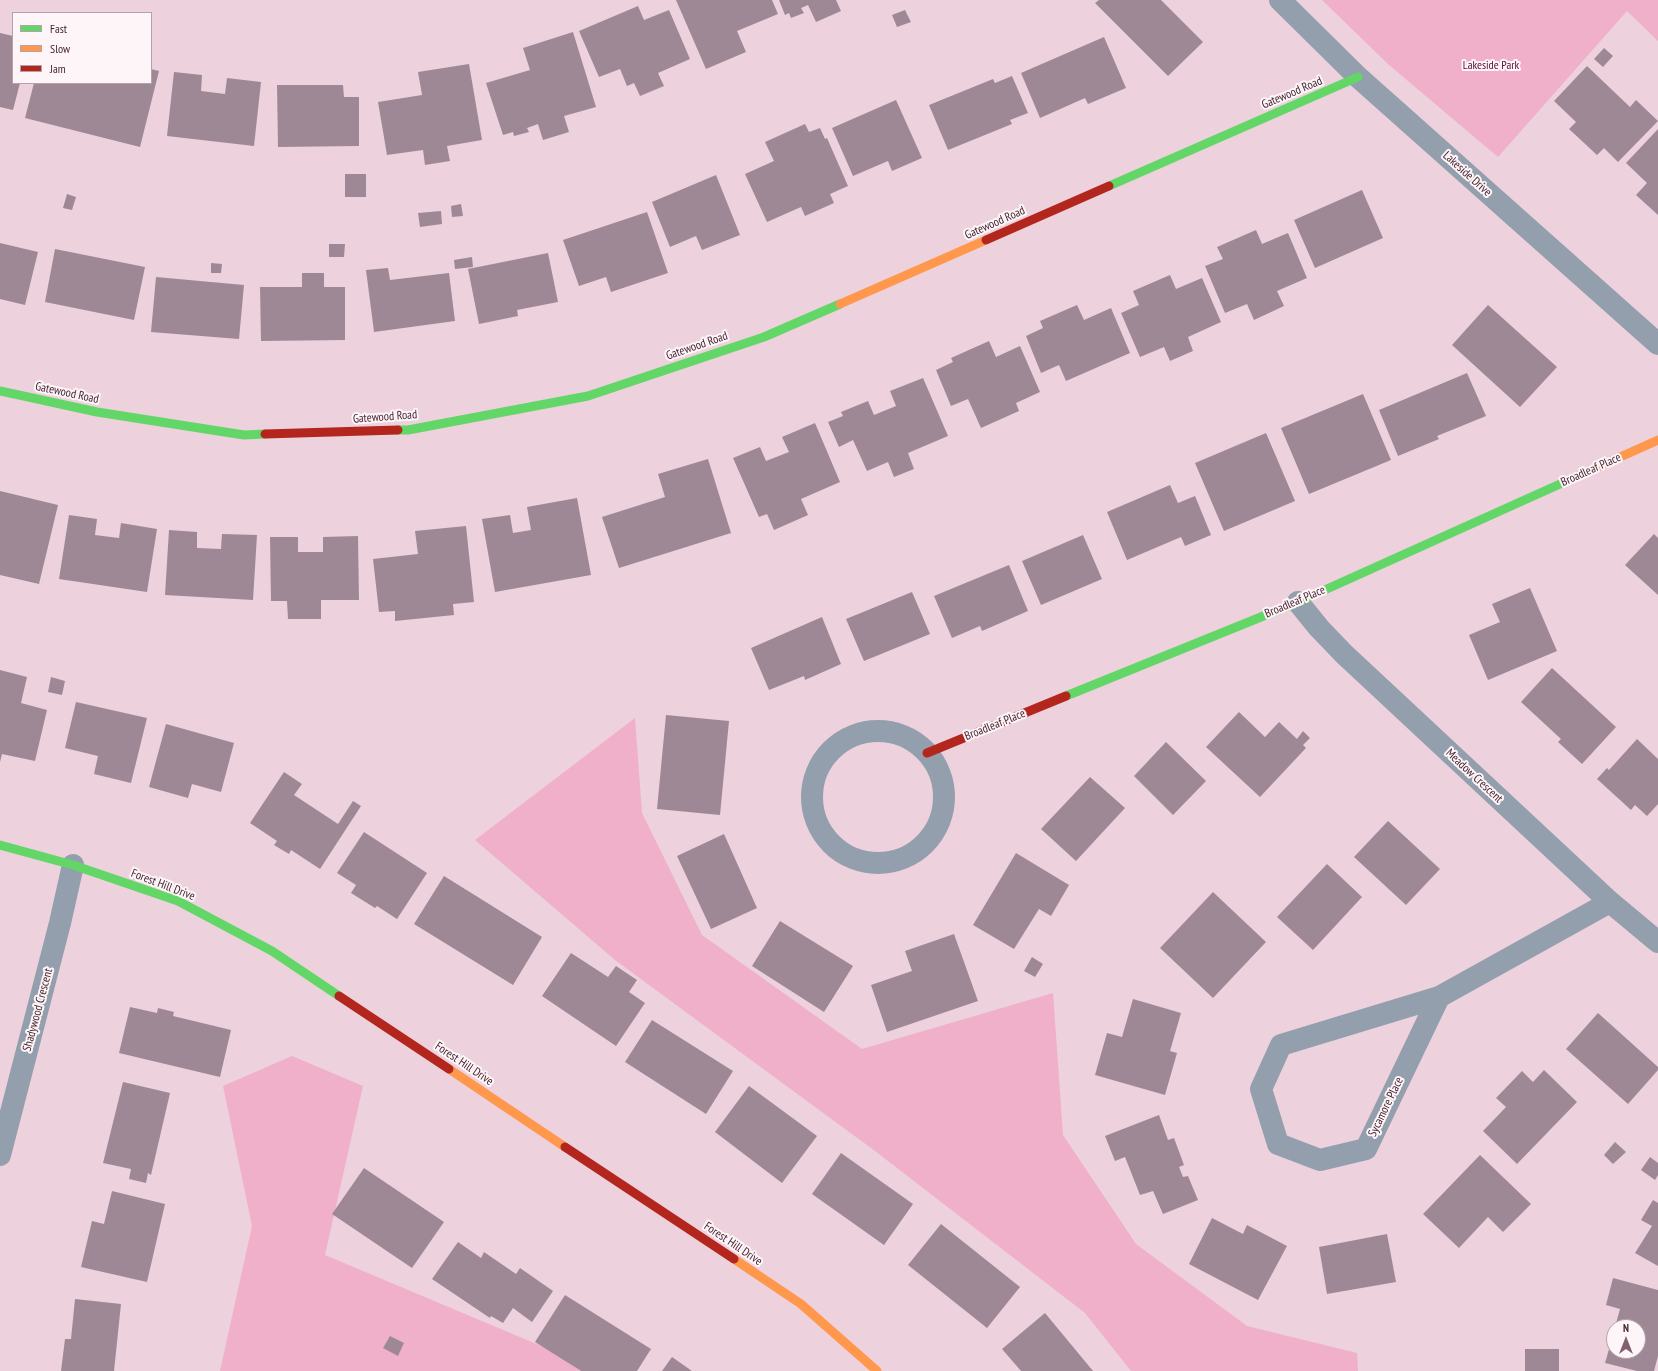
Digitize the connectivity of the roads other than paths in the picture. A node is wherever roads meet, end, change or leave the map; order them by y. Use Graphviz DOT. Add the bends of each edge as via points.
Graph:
graph roads {
  1 [pos="1280,0"];
  2 [pos="1358,78"];
  3 [pos="1658,344"];
  4 [pos="0,390"];
  5 [pos="1658,440"];
  6 [pos="1298,602"];
  7 [pos="927,753"];
  8 [pos="0,845"];
  9 [pos="72,865"];
  10 [pos="1610,902"];
  11 [pos="1658,942"];
  12 [pos="1439,997"];
  13 [pos="0,1155"];
  14 [pos="878,1371"];
  1 -- 2 [label="street, Lakeside Drive"];
  2 -- 3 [label="street, Lakeside Drive"];
  2 -- 4 [label="street, Gatewood Road" via="764,337 588,396 408,430 244,435 97,412"];
  5 -- 6 [label="street, Broadleaf Place"];
  6 -- 7 [label="street, Broadleaf Place"];
  6 -- 10 [label="street, Meadow Crescent" via="1344,654"];
  7 -- 7 [label="street" via="909,739 876,731 853,735 828,753 816,772 811,791 814,814 826,838 843,853 858,860 881,863 903,858 914,852 931,836 942,815 944,792 938,770"];
  8 -- 9 [label="street, Forest Hill Drive"];
  9 -- 13 [label="street, Shadywood Crescent" via="60,923"];
  9 -- 14 [label="street, Forest Hill Drive" via="178,901 272,951 801,1304"];
  10 -- 11 [label="street, Meadow Crescent"];
  10 -- 12 [label="street, Sycamore Place"];
  12 -- 12 [label="street, Sycamore Place" via="1281,1045 1261,1089 1278,1144 1320,1160 1366,1150"];
}
